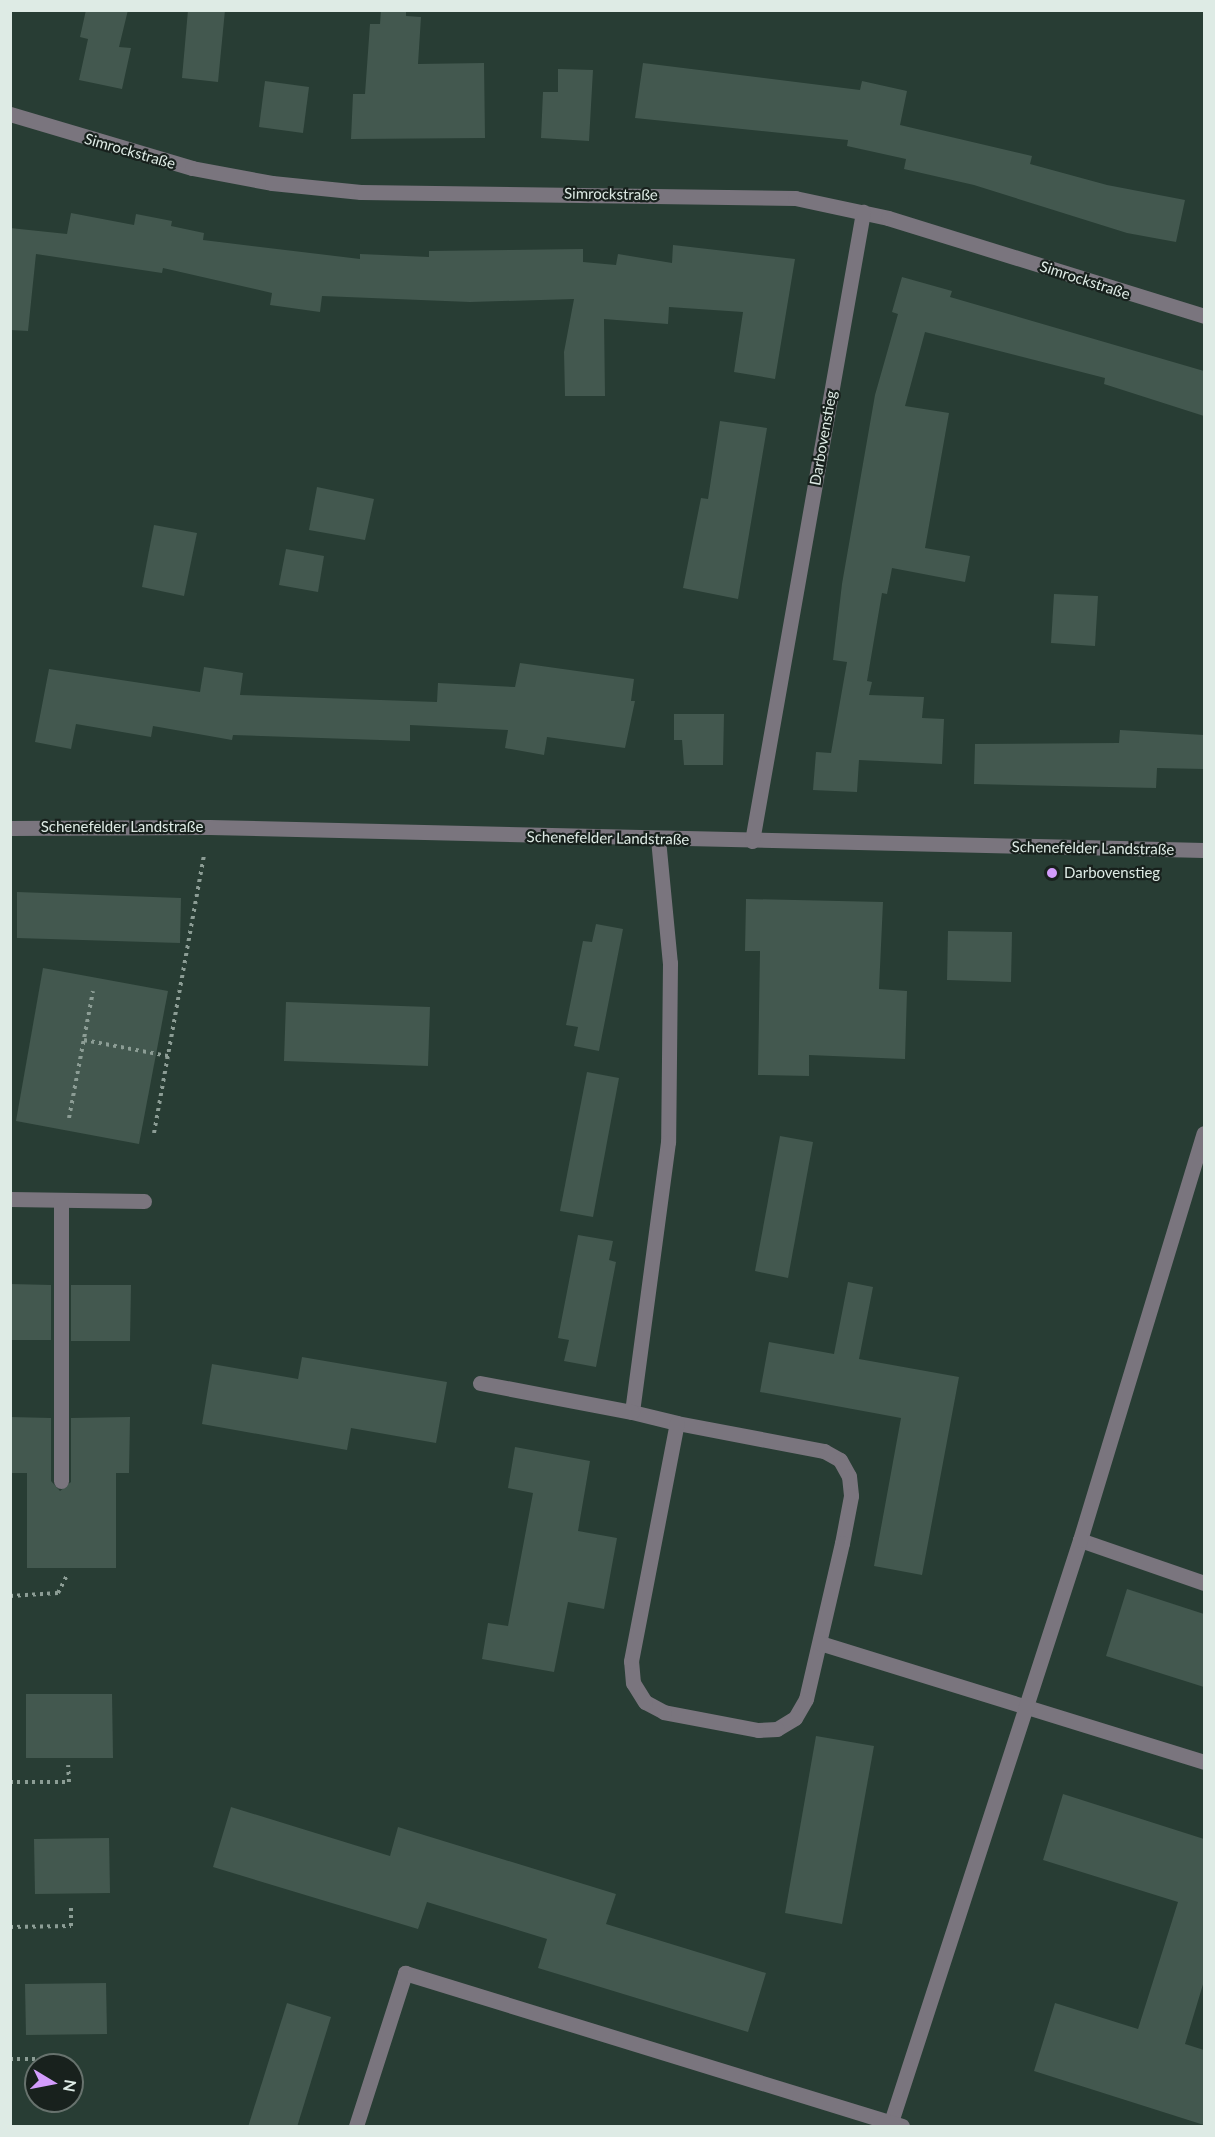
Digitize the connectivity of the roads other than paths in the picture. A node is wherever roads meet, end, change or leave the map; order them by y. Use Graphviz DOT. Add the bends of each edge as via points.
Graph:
graph roads {
  1 [pos="10,114"];
  2 [pos="862,212"];
  3 [pos="1204,316"];
  4 [pos="10,828"];
  5 [pos="658,839"];
  6 [pos="752,841"];
  7 [pos="1204,850"];
  8 [pos="1204,1133"];
  9 [pos="10,1199"];
  10 [pos="61,1201"];
  11 [pos="144,1201"];
  12 [pos="480,1383"];
  13 [pos="632,1412"];
  14 [pos="677,1423"];
  15 [pos="61,1481"];
  16 [pos="1080,1540"];
  17 [pos="1204,1582"];
  18 [pos="820,1643"];
  19 [pos="1025,1706"];
  20 [pos="1204,1762"];
  21 [pos="896,2124"];
  22 [pos="356,2127"];
  1 -- 2 [label="street, Simrockstraße" via="192,168 272,183 361,192 795,198"];
  2 -- 3 [label="street, Simrockstraße"];
  2 -- 6 [label="street, Darbovenstieg"];
  4 -- 5 [label="street, Schenefelder Landstraße" via="209,827"];
  5 -- 6 [label="street, Schenefelder Landstraße"];
  5 -- 13 [label="street" via="670,963 669,1119"];
  6 -- 7 [label="street, Schenefelder Landstraße"];
  8 -- 16 [label="street"];
  9 -- 10 [label="street"];
  10 -- 11 [label="street"];
  10 -- 15 [label="street"];
  12 -- 13 [label="street"];
  13 -- 14 [label="street"];
  14 -- 18 [label="street" via="824,1451 840,1460 849,1476 851,1496"];
  14 -- 18 [label="street" via="631,1661 633,1683 645,1702 664,1713 758,1730 777,1729 795,1718 806,1699"];
  16 -- 17 [label="street"];
  16 -- 19 [label="street"];
  18 -- 19 [label="street"];
  19 -- 20 [label="street"];
  19 -- 21 [label="street"];
  21 -- 22 [label="street" via="405,1973"];
}
